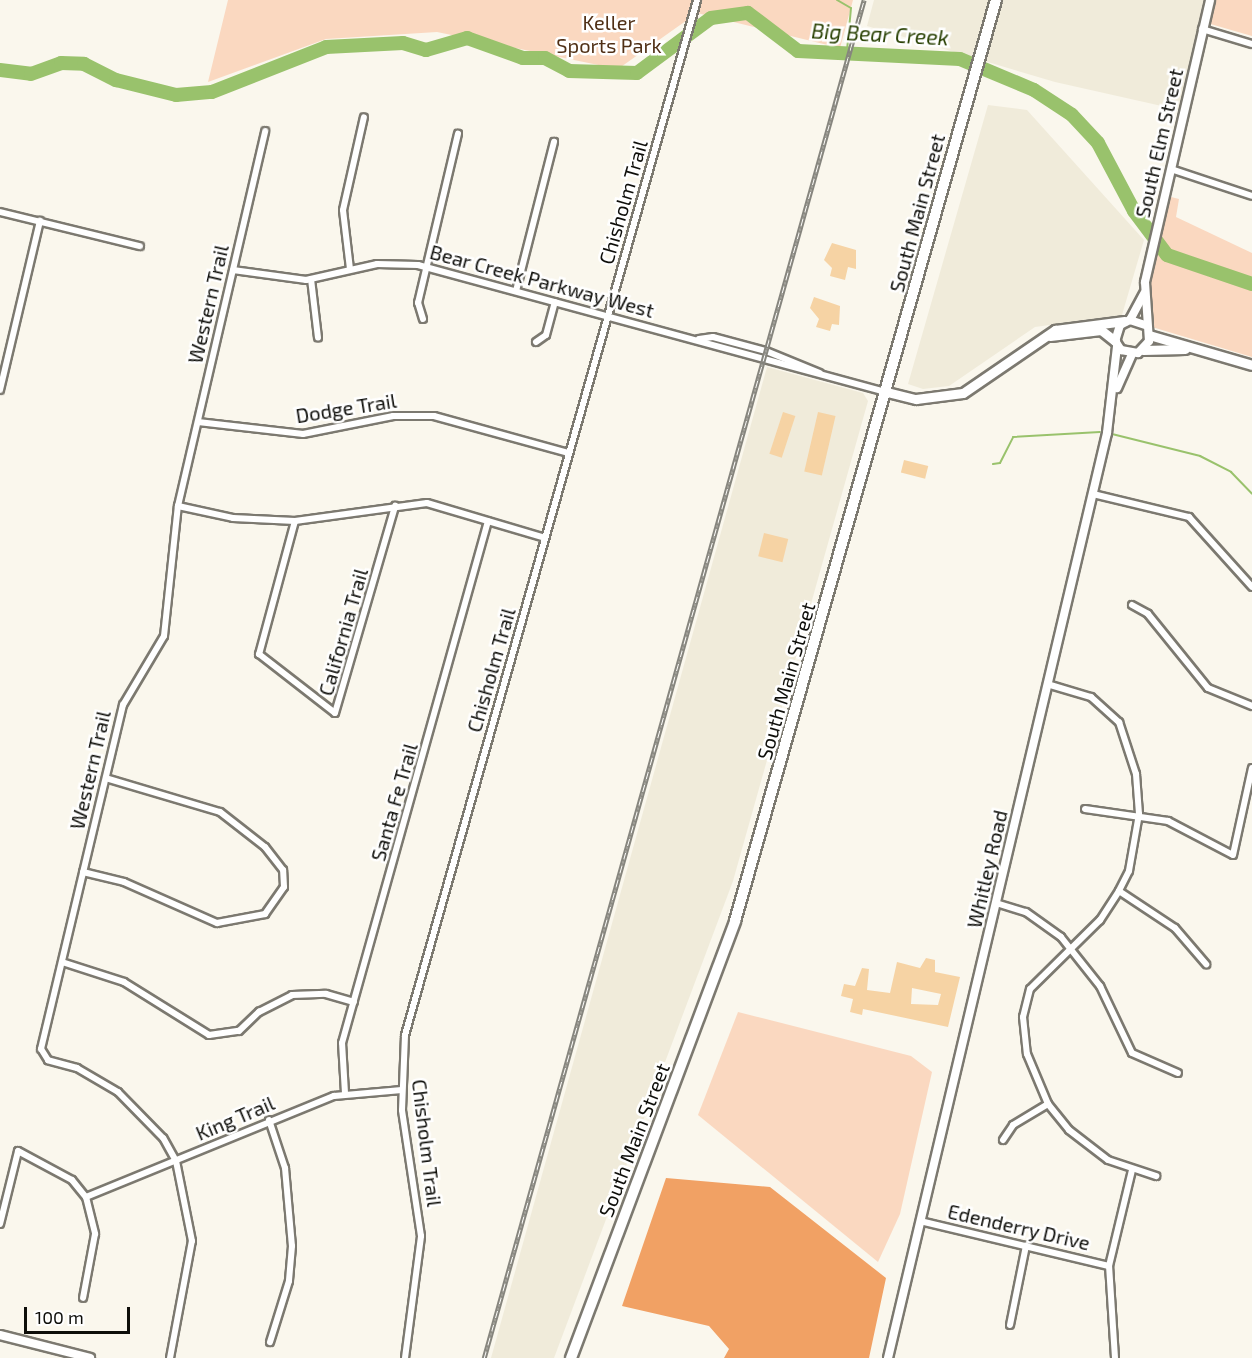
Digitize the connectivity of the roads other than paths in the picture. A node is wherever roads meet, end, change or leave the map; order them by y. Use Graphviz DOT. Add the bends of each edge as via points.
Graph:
graph roads {
  1 [pos="697,0"];
  2 [pos="996,0"];
  3 [pos="1210,0"];
  4 [pos="1202,29"];
  5 [pos="1252,44"];
  6 [pos="364,117"];
  7 [pos="265,131"];
  8 [pos="458,134"];
  9 [pos="554,142"];
  10 [pos="1171,169"];
  11 [pos="1252,196"];
  12 [pos="0,212"];
  13 [pos="40,221"];
  14 [pos="140,246"];
  15 [pos="427,266"];
  16 [pos="350,269"];
  17 [pos="233,270"];
  18 [pos="311,279"];
  19 [pos="516,291"];
  20 [pos="1144,294"];
  21 [pos="555,302"];
  22 [pos="607,317"];
  23 [pos="423,319"];
  24 [pos="1127,321"];
  25 [pos="1145,325"];
  26 [pos="1149,335"];
  27 [pos="1047,336"];
  28 [pos="318,338"];
  29 [pos="536,342"];
  30 [pos="1116,343"];
  31 [pos="1187,349"];
  32 [pos="1143,350"];
  33 [pos="1132,354"];
  34 [pos="1252,365"];
  35 [pos="1117,388"];
  36 [pos="0,390"];
  37 [pos="887,392"];
  38 [pos="198,422"];
  39 [pos="568,453"];
  40 [pos="1093,494"];
  41 [pos="178,506"];
  42 [pos="395,506"];
  43 [pos="295,521"];
  44 [pos="488,521"];
  45 [pos="545,538"];
  46 [pos="1252,587"];
  47 [pos="1132,605"];
  48 [pos="1047,684"];
  49 [pos="1252,706"];
  50 [pos="1252,768"];
  51 [pos="106,778"];
  52 [pos="1085,809"];
  53 [pos="1139,814"];
  54 [pos="83,872"];
  55 [pos="1119,891"];
  56 [pos="996,903"];
  57 [pos="1070,947"];
  58 [pos="62,962"];
  59 [pos="1206,964"];
  60 [pos="354,1002"];
  61 [pos="1178,1073"];
  62 [pos="402,1090"];
  63 [pos="345,1093"];
  64 [pos="1047,1104"];
  65 [pos="269,1120"];
  66 [pos="1003,1140"];
  67 [pos="176,1161"];
  68 [pos="1132,1170"];
  69 [pos="1156,1176"];
  70 [pos="86,1197"];
  71 [pos="920,1221"];
  72 [pos="0,1224"];
  73 [pos="1026,1246"];
  74 [pos="1109,1266"];
  75 [pos="83,1298"];
  76 [pos="1010,1325"];
  77 [pos="0,1335"];
  78 [pos="270,1342"];
  79 [pos="90,1358"];
  80 [pos="170,1358"];
  81 [pos="405,1358"];
  82 [pos="571,1358"];
  83 [pos="888,1358"];
  84 [pos="1115,1358"];
  1 -- 22 [label="street, Chisholm Trail"];
  2 -- 37 [label="main road, South Main Street"];
  3 -- 4 [label="street, South Elm Street"];
  4 -- 5 [label="street"];
  4 -- 10 [label="street, South Elm Street"];
  6 -- 16 [label="street" via="343,210"];
  7 -- 17 [label="street, Western Trail"];
  8 -- 15 [label="street"];
  9 -- 19 [label="street"];
  10 -- 11 [label="street"];
  10 -- 20 [label="street, South Elm Street"];
  12 -- 13 [label="street"];
  13 -- 14 [label="street"];
  13 -- 36 [label="street"];
  15 -- 16 [label="street, Bear Creek Parkway West"];
  15 -- 19 [label="street, Bear Creek Parkway West"];
  15 -- 23 [label="street" via="417,309"];
  16 -- 18 [label="street, Bear Creek Parkway West"];
  17 -- 18 [label="street, Bear Creek Parkway West"];
  17 -- 38 [label="street, Western Trail"];
  18 -- 28 [label="street"];
  19 -- 21 [label="street, Bear Creek Parkway West"];
  20 -- 24 [label="street, South Elm Street"];
  20 -- 25 [label="street, South Elm Street"];
  21 -- 22 [label="street, Bear Creek Parkway West"];
  21 -- 29 [label="street" via="546,335"];
  22 -- 37 [label="street, Bear Creek Parkway West"];
  22 -- 39 [label="street, Chisholm Trail"];
  24 -- 25 [label="street"];
  24 -- 27 [label="main road" via="1067,327"];
  24 -- 30 [label="street"];
  25 -- 26 [label="street"];
  26 -- 31 [label="main road"];
  26 -- 32 [label="street"];
  27 -- 30 [label="main road" via="1101,330"];
  27 -- 37 [label="main road" via="963,393 916,399"];
  30 -- 33 [label="street"];
  30 -- 35 [label="street, Whitley Road"];
  31 -- 32 [label="main road"];
  31 -- 34 [label="main road"];
  32 -- 33 [label="street"];
  33 -- 35 [label="street, Whitley Road"];
  35 -- 40 [label="street, Whitley Road"];
  37 -- 82 [label="main road, South Main Street" via="735,921"];
  38 -- 39 [label="street, Dodge Trail" via="303,434 393,416 434,416"];
  38 -- 41 [label="street, Western Trail"];
  39 -- 45 [label="street, Chisholm Trail"];
  40 -- 46 [label="street" via="1189,517 1207,530"];
  40 -- 48 [label="street, Whitley Road"];
  41 -- 43 [label="street" via="233,518"];
  41 -- 51 [label="street, Western Trail" via="164,636 125,699"];
  42 -- 43 [label="street"];
  42 -- 43 [label="street, California Trail" via="335,713 259,654"];
  42 -- 44 [label="street" via="427,503"];
  44 -- 45 [label="street"];
  44 -- 60 [label="street, Santa Fe Trail"];
  45 -- 62 [label="street, Chisholm Trail" via="409,1021"];
  47 -- 49 [label="street" via="1148,614 1209,688"];
  48 -- 53 [label="street" via="1092,696 1119,722 1136,774"];
  48 -- 56 [label="street, Whitley Road"];
  50 -- 53 [label="street" via="1233,855 1168,821"];
  51 -- 54 [label="street, Western Trail"];
  51 -- 54 [label="street" via="220,812 272,855 283,870 284,887 265,915 217,923 134,886"];
  52 -- 53 [label="street"];
  53 -- 55 [label="street" via="1129,871"];
  54 -- 58 [label="street, Western Trail"];
  55 -- 57 [label="street" via="1100,920"];
  55 -- 59 [label="street" via="1175,928"];
  56 -- 57 [label="street" via="1044,922"];
  56 -- 71 [label="street, Whitley Road"];
  57 -- 61 [label="street" via="1100,986 1132,1053"];
  57 -- 64 [label="street" via="1037,978 1023,1017 1031,1069"];
  58 -- 60 [label="street" via="124,982 209,1035 239,1031 259,1012 292,995 326,994"];
  58 -- 67 [label="street, Western Trail" via="42,1056 77,1068 118,1092 163,1138"];
  60 -- 63 [label="street, Santa Fe Trail" via="342,1043"];
  62 -- 63 [label="street, King Trail"];
  62 -- 81 [label="street, Chisholm Trail" via="421,1236"];
  63 -- 65 [label="street, King Trail"];
  64 -- 66 [label="street" via="1013,1125"];
  64 -- 68 [label="street" via="1094,1151"];
  65 -- 67 [label="street, King Trail"];
  65 -- 78 [label="street" via="285,1168 292,1236 289,1281"];
  67 -- 70 [label="street, King Trail"];
  67 -- 80 [label="street, Western Trail" via="192,1241"];
  68 -- 69 [label="street"];
  68 -- 74 [label="street"];
  70 -- 72 [label="street" via="58,1168 18,1150"];
  70 -- 75 [label="street" via="95,1234"];
  71 -- 73 [label="street, Edenderry Drive"];
  71 -- 83 [label="street, Whitley Road"];
  73 -- 74 [label="street, Edenderry Drive"];
  73 -- 76 [label="street"];
  74 -- 84 [label="street"];
  77 -- 79 [label="street"];
}
